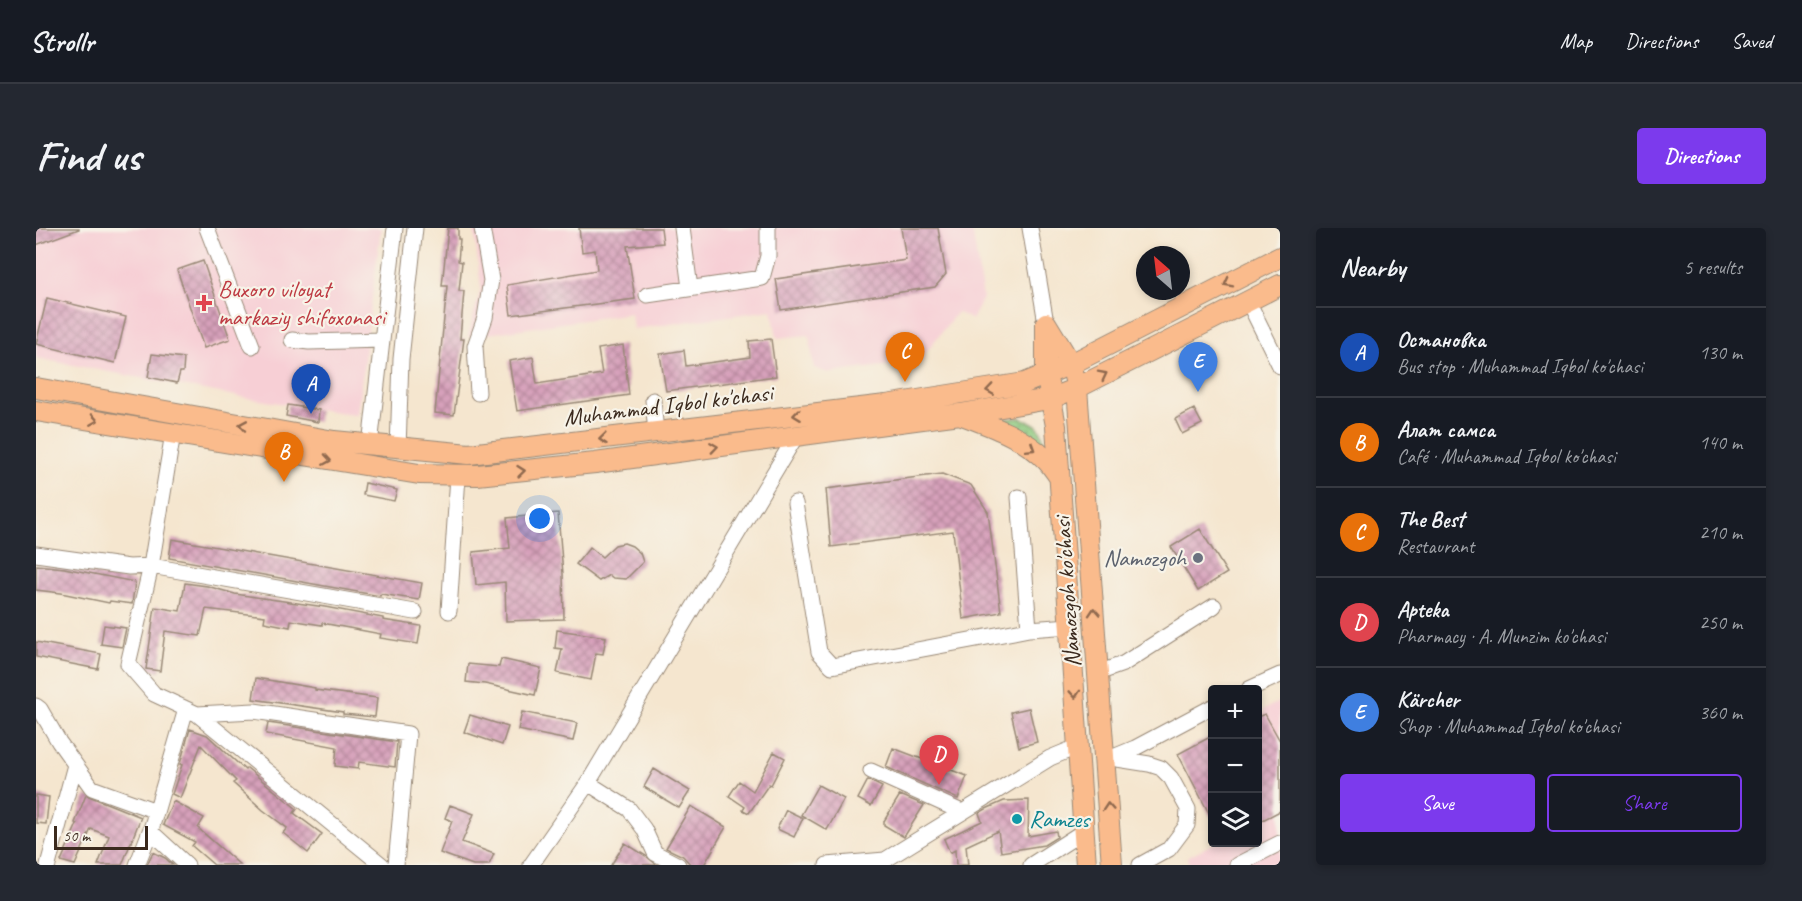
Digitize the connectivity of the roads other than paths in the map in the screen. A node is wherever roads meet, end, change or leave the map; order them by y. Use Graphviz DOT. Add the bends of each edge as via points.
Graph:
graph roads {
  1 [pos="207,228"];
  2 [pos="395,228"];
  3 [pos="415,228"];
  4 [pos="482,228"];
  5 [pos="682,228"];
  6 [pos="768,228"];
  7 [pos="1030,228"];
  8 [pos="1280,256"];
  9 [pos="1280,285"];
  10 [pos="690,288"];
  11 [pos="647,295"];
  12 [pos="1248,301"];
  13 [pos="1046,323"];
  14 [pos="292,340"];
  15 [pos="382,340"];
  16 [pos="1275,341"];
  17 [pos="252,346"];
  18 [pos="1071,364"];
  19 [pos="1280,366"];
  20 [pos="1046,374"];
  21 [pos="36,388"];
  22 [pos="1077,388"];
  23 [pos="478,393"];
  24 [pos="1049,399"];
  25 [pos="653,400"];
  26 [pos="36,411"];
  27 [pos="960,414"];
  28 [pos="173,433"];
  29 [pos="656,433"];
  30 [pos="796,436"];
  31 [pos="370,445"];
  32 [pos="398,448"];
  33 [pos="458,476"];
  34 [pos="1059,478"];
  35 [pos="1019,497"];
  36 [pos="795,503"];
  37 [pos="36,554"];
  38 [pos="151,566"];
  39 [pos="1214,606"];
  40 [pos="449,611"];
  41 [pos="415,612"];
  42 [pos="1070,626"];
  43 [pos="1029,629"];
  44 [pos="1098,673"];
  45 [pos="1280,675"];
  46 [pos="1259,685"];
  47 [pos="36,706"];
  48 [pos="1208,709"];
  49 [pos="192,712"];
  50 [pos="1079,746"];
  51 [pos="1108,759"];
  52 [pos="75,765"];
  53 [pos="871,771"];
  54 [pos="588,783"];
  55 [pos="156,811"];
  56 [pos="962,812"];
  57 [pos="150,831"];
  58 [pos="1084,831"];
  59 [pos="1280,843"];
  60 [pos="881,862"];
  61 [pos="48,865"];
  62 [pos="137,865"];
  63 [pos="187,865"];
  64 [pos="382,865"];
  65 [pos="396,865"];
  66 [pos="531,865"];
  67 [pos="678,865"];
  68 [pos="827,865"];
  69 [pos="1030,865"];
  70 [pos="1086,865"];
  71 [pos="1112,865"];
  72 [pos="1140,865"];
  73 [pos="1237,865"];
  1 -- 17 [label="street"];
  2 -- 15 [label="street"];
  3 -- 32 [label="street" via="401,359"];
  4 -- 23 [label="street" via="491,280 485,318 475,346"];
  5 -- 10 [label="street"];
  6 -- 10 [label="street" via="768,256 762,278"];
  7 -- 13 [label="street, Namozgoh ko'chasi"];
  8 -- 18 [label="main road, Muhammad Iqbol ko'chasi, one-way"];
  9 -- 12 [label="main road, Muhammad Iqbol ko'chasi"];
  10 -- 11 [label="street"];
  12 -- 16 [label="street"];
  22 -- 12 [label="main road, Muhammad Iqbol ko'chasi, one-way"];
  13 -- 18 [label="main road, Namozgoh ko'chasi"];
  13 -- 20 [label="main road, Namozgoh ko'chasi"];
  14 -- 15 [label="street"];
  15 -- 31 [label="street"];
  16 -- 19 [label="street"];
  18 -- 20 [label="main road, Muhammad Iqbol ko'chasi"];
  18 -- 22 [label="main road, Namozgoh ko'chasi"];
  20 -- 24 [label="main road, Namozgoh ko'chasi"];
  20 -- 29 [label="main road, Muhammad Iqbol ko'chasi, one-way" via="1000,388"];
  31 -- 21 [label="main road, Muhammad Iqbol ko'chasi, one-way"];
  22 -- 24 [label="main road, Muhammad Iqbol ko'chasi"];
  44 -- 22 [label="main road, Namozgoh ko'chasi, one-way"];
  24 -- 27 [label="main road, Muhammad Iqbol ko'chasi"];
  24 -- 34 [label="main road, Namozgoh ko'chasi" via="1056,426"];
  25 -- 29 [label="street"];
  26 -- 28 [label="main road, Muhammad Iqbol ko'chasi, one-way"];
  27 -- 30 [label="main road, Muhammad Iqbol ko'chasi"];
  27 -- 34 [label="main road, one-way" via="1005,432 1040,454"];
  28 -- 33 [label="main road, Muhammad Iqbol ko'chasi, one-way" via="419,474"];
  28 -- 38 [label="street"];
  29 -- 32 [label="main road, Muhammad Iqbol ko'chasi, one-way" via="469,454"];
  33 -- 30 [label="main road, Muhammad Iqbol ko'chasi, one-way" via="595,463"];
  30 -- 54 [label="street"];
  31 -- 32 [label="main road, Muhammad Iqbol ko'chasi"];
  33 -- 40 [label="street"];
  34 -- 42 [label="main road, Namozgoh ko'chasi"];
  35 -- 43 [label="street"];
  36 -- 43 [label="street" via="819,652 832,666"];
  37 -- 38 [label="street" via="129,567"];
  38 -- 41 [label="street"];
  38 -- 49 [label="street" via="128,664 154,694"];
  39 -- 44 [label="street" via="1123,664"];
  42 -- 43 [label="street"];
  42 -- 50 [label="main road, Namozgoh ko'chasi, one-way"];
  44 -- 51 [label="main road, Namozgoh ko'chasi"];
  45 -- 46 [label="street"];
  47 -- 52 [label="street"];
  48 -- 51 [label="street"];
  49 -- 55 [label="street"];
  49 -- 64 [label="street"];
  49 -- 65 [label="street" via="254,711 408,735"];
  50 -- 56 [label="street" via="1050,758"];
  50 -- 58 [label="main road, Namozgoh ko'chasi"];
  71 -- 51 [label="main road, Namozgoh ko'chasi, one-way"];
  51 -- 72 [label="street" via="1161,768 1188,809 1187,825 1169,849"];
  52 -- 55 [label="street" via="92,788"];
  52 -- 61 [label="street"];
  53 -- 56 [label="street"];
  54 -- 66 [label="street"];
  54 -- 67 [label="street" via="629,809 655,853"];
  55 -- 57 [label="street"];
  56 -- 60 [label="street"];
  57 -- 62 [label="street"];
  57 -- 63 [label="street"];
  58 -- 69 [label="street"];
  58 -- 70 [label="main road, Namozgoh ko'chasi"];
  59 -- 73 [label="street"];
  60 -- 68 [label="street"];
}
